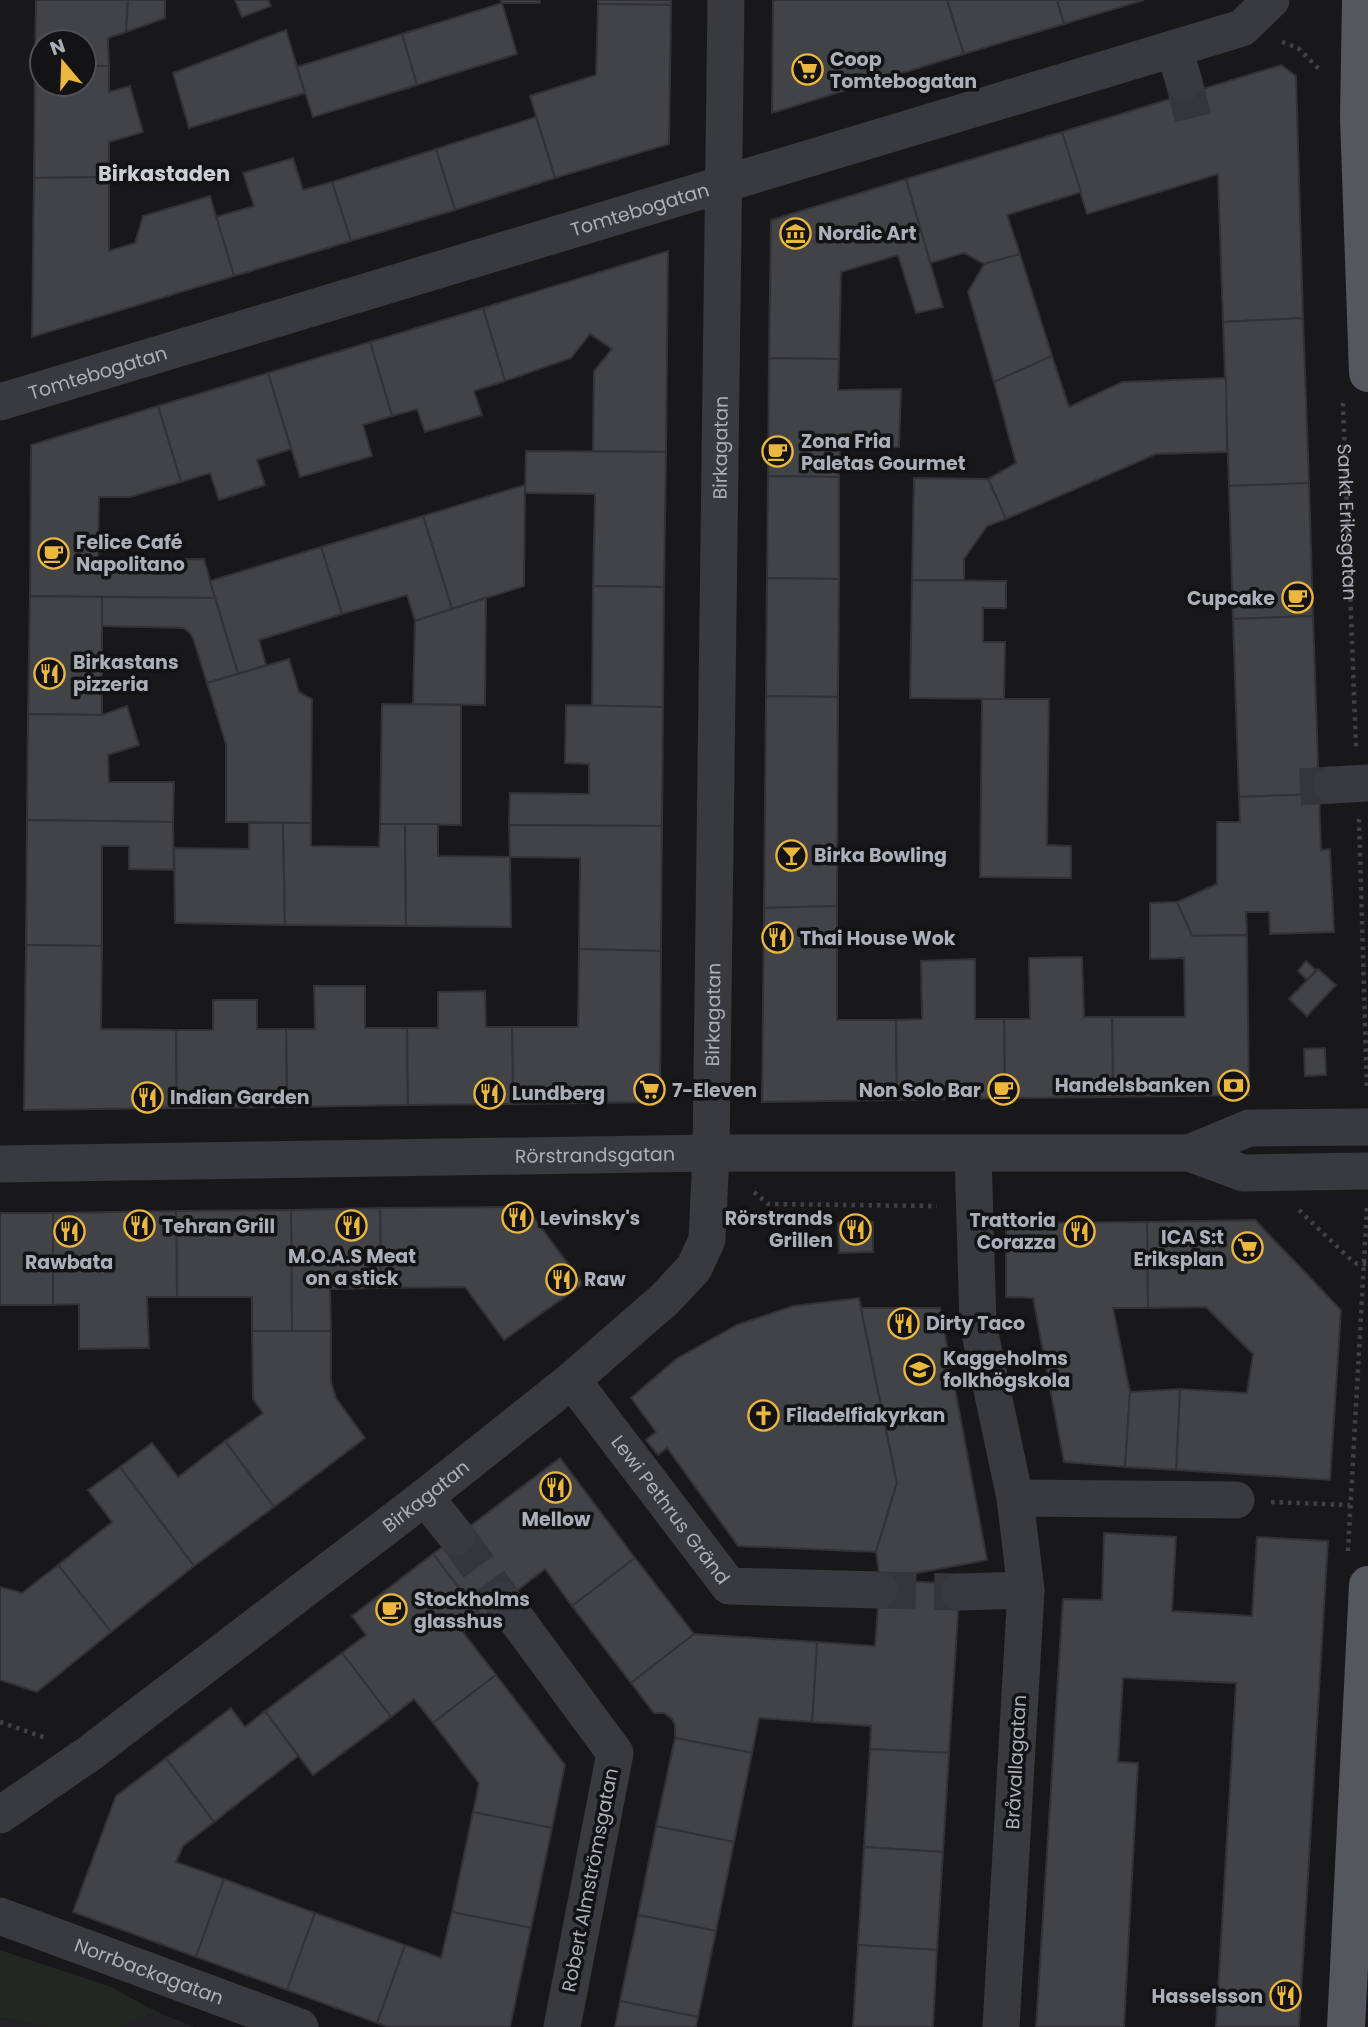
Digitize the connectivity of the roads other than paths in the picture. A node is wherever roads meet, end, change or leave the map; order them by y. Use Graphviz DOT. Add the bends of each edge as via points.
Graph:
graph roads {
  1 [pos="726,0"];
  2 [pos="1271,0"];
  3 [pos="1339,0"];
  4 [pos="1361,0"];
  5 [pos="1360,42"];
  6 [pos="723,183"];
  7 [pos="1355,384"];
  8 [pos="0,402"];
  9 [pos="1368,1127"];
  10 [pos="711,1153"];
  11 [pos="1189,1153"];
  12 [pos="973,1154"];
  13 [pos="0,1164"];
  14 [pos="1368,1171"];
  15 [pos="572,1380"];
  16 [pos="425,1497"];
  17 [pos="1015,1498"];
  18 [pos="1236,1500"];
  19 [pos="457,1537"];
  20 [pos="1368,1585"];
  21 [pos="879,1590"];
  22 [pos="1026,1590"];
  23 [pos="960,1592"];
  24 [pos="503,1601"];
  25 [pos="0,1815"];
  26 [pos="0,1916"];
  27 [pos="300,2027"];
  28 [pos="562,2027"];
  29 [pos="1001,2027"];
  30 [pos="1346,2027"];
  1 -- 6 [label="street, Birkagatan"];
  2 -- 6 [label="street, Tomtebogatan" via="1242,28 1179,66"];
  3 -- 5 [label="main road"];
  4 -- 5 [label="main road"];
  5 -- 7 [label="main road"];
  6 -- 8 [label="street, Tomtebogatan"];
  6 -- 10 [label="street, Birkagatan"];
  9 -- 11 [label="street, Rörstrandsgatan" via="1249,1128"];
  10 -- 12 [label="street, Rörstrandsgatan"];
  10 -- 13 [label="street, Rörstrandsgatan"];
  10 -- 15 [label="street, Birkagatan" via="707,1240 694,1268"];
  11 -- 12 [label="street, Rörstrandsgatan"];
  11 -- 14 [label="street, Rörstrandsgatan" via="1243,1173"];
  12 -- 17 [label="street, Bråvallagatan" via="978,1324"];
  15 -- 16 [label="street, Birkagatan"];
  15 -- 21 [label="street, Lewi Pethrus Gränd" via="729,1586"];
  16 -- 19 [label="street"];
  16 -- 25 [label="street, Birkagatan" via="90,1753"];
  17 -- 18 [label="street"];
  17 -- 22 [label="street, Bråvallagatan"];
  20 -- 30 [label="main road"];
  22 -- 23 [label="street"];
  22 -- 29 [label="street, Bråvallagatan"];
  24 -- 28 [label="street, Robert Almströmsgatan" via="615,1753"];
  26 -- 27 [label="street, Norrbackagatan"];
}
